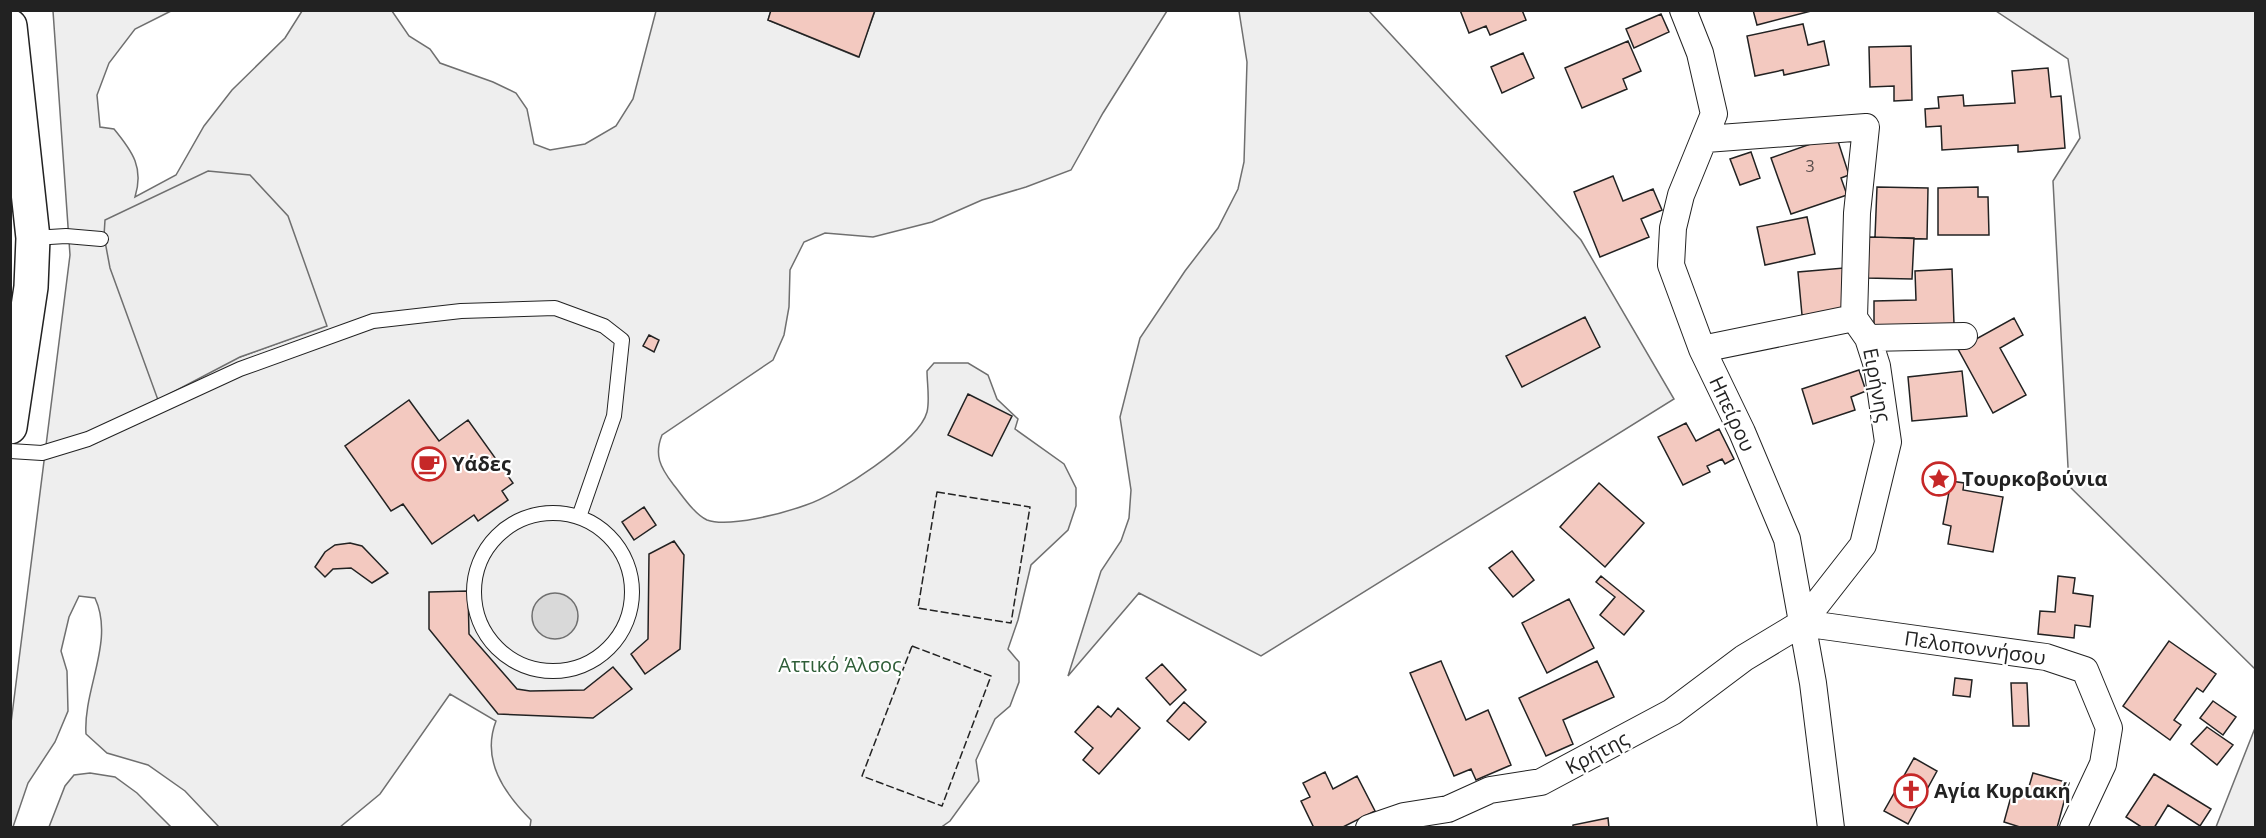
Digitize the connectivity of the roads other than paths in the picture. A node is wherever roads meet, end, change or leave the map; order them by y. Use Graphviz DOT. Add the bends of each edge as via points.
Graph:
graph roads {
  1 [pos="1683,10"];
  2 [pos="10,26"];
  3 [pos="1706,139"];
  4 [pos="33,238"];
  5 [pos="101,239"];
  6 [pos="1861,328"];
  7 [pos="1964,336"];
  8 [pos="1702,349"];
  9 [pos="10,427"];
  10 [pos="10,451"];
  11 [pos="579,517"];
  12 [pos="1802,623"];
  13 [pos="1369,828"];
  14 [pos="1831,828"];
  15 [pos="2073,828"];
  1 -- 3 [label="street, Ηπείρου" via="1700,53 1714,114"];
  2 -- 4 [label="street"];
  3 -- 6 [label="street, Ειρήνης" via="1866,127 1857,213"];
  3 -- 8 [label="street, Ηπείρου" via="1681,195 1672,228 1671,265"];
  4 -- 5 [label="lane"];
  4 -- 9 [label="street" via="32,287"];
  6 -- 7 [label="street"];
  6 -- 8 [label="street"];
  6 -- 12 [label="street, Ειρήνης" via="1877,366 1888,442 1863,545"];
  8 -- 12 [label="street, Ηπείρου" via="1787,539"];
  10 -- 11 [label="lane" via="42,453 88,439 240,369 374,321 461,311 555,308 604,326 622,340 614,416"];
  11 -- 11 [label="lane" via="602,530 620,550 630,574 632,602 624,627 609,649 587,664 562,671 536,671 512,661 492,645 478,622 472,597 475,572 486,548 504,529 528,517 553,513"];
  12 -- 13 [label="street, Κρήτης" via="1744,658 1672,712 1541,782 1490,790 1448,809 1404,816"];
  12 -- 14 [label="street, Ηπείρου"];
  12 -- 15 [label="street, Πελοποννήσου" via="2046,657 2085,670 2109,728 2103,764"];
}
